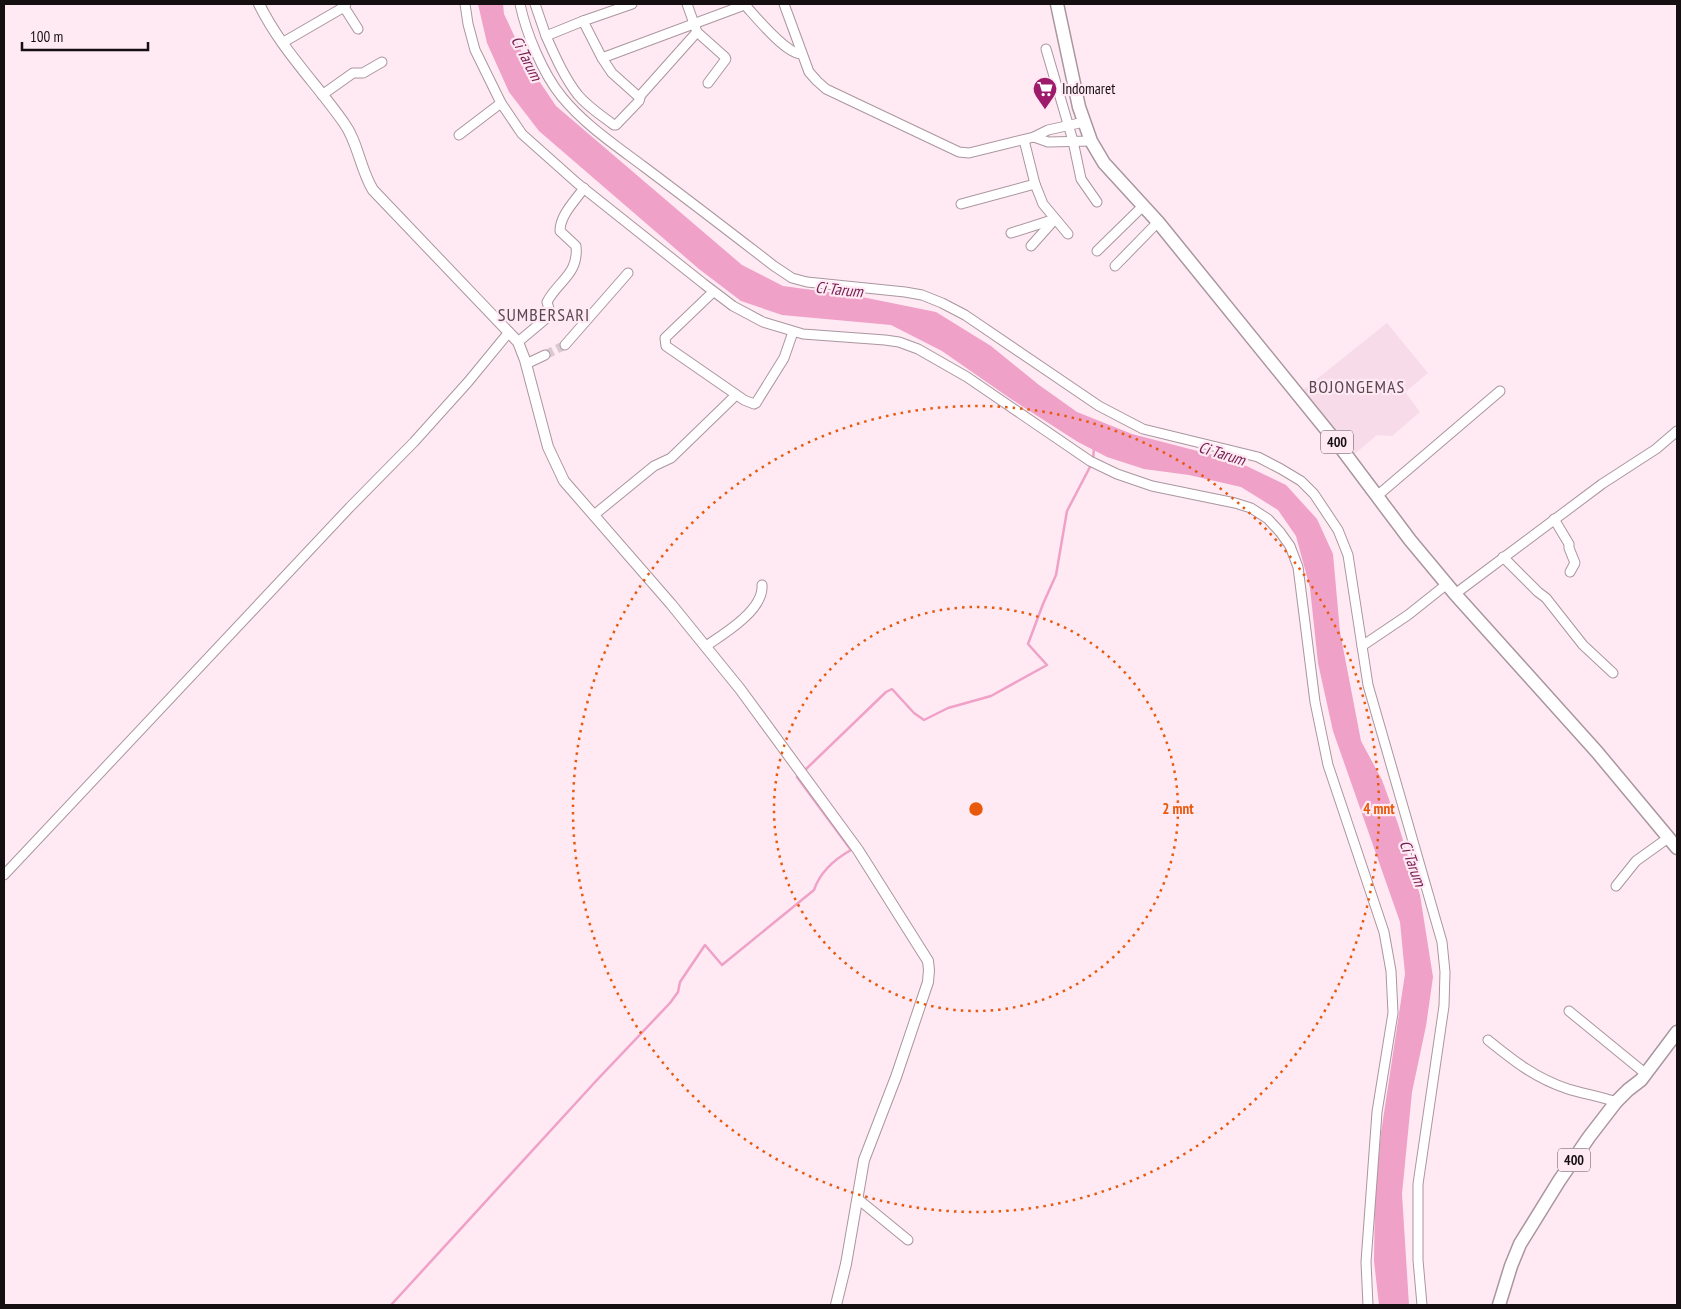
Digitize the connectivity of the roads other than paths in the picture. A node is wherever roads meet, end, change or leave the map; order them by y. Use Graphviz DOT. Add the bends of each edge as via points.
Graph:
graph roads {
  1 [pos="465,4"];
  2 [pos="520,4"];
  3 [pos="535,4"];
  4 [pos="632,4"];
  5 [pos="687,4"];
  6 [pos="746,4"];
  7 [pos="784,4"];
  8 [pos="1057,4"];
  9 [pos="258,5"];
  10 [pos="345,5"];
  11 [pos="583,21"];
  12 [pos="695,27"];
  13 [pos="358,29"];
  14 [pos="546,36"];
  15 [pos="282,44"];
  16 [pos="1046,49"];
  17 [pos="801,54"];
  18 [pos="602,58"];
  19 [pos="382,62"];
  20 [pos="708,83"];
  21 [pos="322,95"];
  22 [pos="639,97"];
  23 [pos="501,104"];
  24 [pos="1084,122"];
  25 [pos="1068,126"];
  26 [pos="459,135"];
  27 [pos="1034,137"];
  28 [pos="1024,140"];
  29 [pos="1073,141"];
  30 [pos="1091,141"];
  31 [pos="1035,184"];
  32 [pos="584,188"];
  33 [pos="1097,202"];
  34 [pos="962,204"];
  35 [pos="1143,206"];
  36 [pos="1055,218"];
  37 [pos="1158,222"];
  38 [pos="1011,233"];
  39 [pos="1068,234"];
  40 [pos="1031,246"];
  41 [pos="1096,251"];
  42 [pos="1115,266"];
  43 [pos="628,272"];
  44 [pos="709,288"];
  45 [pos="509,332"];
  46 [pos="793,332"];
  47 [pos="518,342"];
  48 [pos="565,345"];
  49 [pos="545,355"];
  50 [pos="526,364"];
  51 [pos="1500,391"];
  52 [pos="736,395"];
  53 [pos="1677,430"];
  54 [pos="1377,496"];
  55 [pos="594,515"];
  56 [pos="1554,519"];
  57 [pos="1503,557"];
  58 [pos="1570,572"];
  59 [pos="762,585"];
  60 [pos="1451,589"];
  61 [pos="706,646"];
  62 [pos="1362,646"];
  63 [pos="1613,673"];
  64 [pos="1668,838"];
  65 [pos="1677,848"];
  66 [pos="4,875"];
  67 [pos="1616,886"];
  68 [pos="1569,1011"];
  69 [pos="1677,1032"];
  70 [pos="1488,1040"];
  71 [pos="1646,1074"];
  72 [pos="1616,1102"];
  73 [pos="858,1199"];
  74 [pos="908,1240"];
  75 [pos="836,1305"];
  76 [pos="1368,1305"];
  77 [pos="1422,1305"];
  78 [pos="1499,1305"];
  1 -- 23 [label="street" via="475,50"];
  2 -- 62 [label="street" via="541,62 557,90 575,112 792,278 922,295 965,316 1122,419 1143,429 1258,457 1301,481 1314,494 1344,543"];
  3 -- 14 [label="street"];
  4 -- 11 [label="street"];
  5 -- 12 [label="street"];
  6 -- 12 [label="street"];
  6 -- 17 [label="street" via="786,48"];
  7 -- 17 [label="street"];
  8 -- 24 [label="main road, 400" via="1078,107"];
  9 -- 15 [label="street"];
  10 -- 13 [label="street"];
  10 -- 15 [label="street"];
  11 -- 14 [label="street"];
  11 -- 18 [label="street"];
  12 -- 18 [label="street"];
  12 -- 20 [label="street" via="725,57 725,62"];
  12 -- 22 [label="street"];
  14 -- 22 [label="street" via="578,94 614,125 639,101"];
  15 -- 21 [label="street"];
  16 -- 25 [label="street"];
  17 -- 28 [label="street" via="809,72 826,89 959,152 969,153"];
  18 -- 22 [label="street" via="612,73"];
  19 -- 21 [label="street" via="363,73 354,72"];
  21 -- 45 [label="street" via="344,123 373,190"];
  23 -- 26 [label="street"];
  23 -- 32 [label="street" via="522,134"];
  24 -- 25 [label="street"];
  24 -- 30 [label="main road, 400"];
  25 -- 27 [label="street"];
  25 -- 29 [label="street"];
  27 -- 28 [label="street"];
  27 -- 29 [label="street" via="1048,142"];
  28 -- 31 [label="street"];
  29 -- 30 [label="street"];
  29 -- 33 [label="street" via="1081,179"];
  30 -- 35 [label="main road, 400" via="1111,172"];
  31 -- 34 [label="street"];
  31 -- 36 [label="street" via="1043,204"];
  32 -- 44 [label="street"];
  32 -- 47 [label="street" via="560,227 560,232 576,246 574,266 547,302 549,316"];
  35 -- 37 [label="main road, 400"];
  35 -- 41 [label="street"];
  36 -- 38 [label="street"];
  36 -- 39 [label="street"];
  36 -- 40 [label="street"];
  37 -- 42 [label="street"];
  37 -- 54 [label="main road, 400"];
  43 -- 48 [label="street"];
  44 -- 46 [label="street" via="763,322"];
  44 -- 52 [label="street" via="665,338 666,346"];
  45 -- 47 [label="street"];
  45 -- 66 [label="street" via="414,442"];
  46 -- 52 [label="street" via="784,358 755,404"];
  46 -- 76 [label="street" via="885,340 918,349 968,377 1090,461 1152,486 1251,508 1268,519 1290,546 1298,567 1316,702 1329,768 1384,932 1391,971 1393,1013 1377,1112 1366,1262"];
  47 -- 50 [label="street"];
  49 -- 50 [label="street"];
  50 -- 55 [label="street" via="548,447 564,481"];
  51 -- 54 [label="street"];
  52 -- 55 [label="street" via="671,458 654,466"];
  53 -- 56 [label="street" via="1656,450"];
  54 -- 60 [label="main road, 400"];
  55 -- 61 [label="street"];
  56 -- 57 [label="street"];
  56 -- 58 [label="street" via="1569,544 1575,563"];
  57 -- 60 [label="street"];
  57 -- 63 [label="street" via="1546,598 1583,645"];
  59 -- 61 [label="street" via="758,603 748,615"];
  60 -- 62 [label="street"];
  60 -- 64 [label="main road, 400" via="1597,752"];
  61 -- 73 [label="street" via="858,850 928,961 928,982 864,1160"];
  62 -- 77 [label="street" via="1368,686 1440,934 1445,972 1442,1028 1418,1184 1418,1260"];
  64 -- 65 [label="main road, 400"];
  64 -- 67 [label="street" via="1636,861"];
  68 -- 71 [label="street"];
  69 -- 71 [label="main road, 400"];
  70 -- 72 [label="street" via="1537,1076 1569,1090"];
  71 -- 72 [label="main road, 400"];
  72 -- 78 [label="main road, 400" via="1588,1137 1520,1244"];
  73 -- 74 [label="street"];
  73 -- 75 [label="street"];
}
